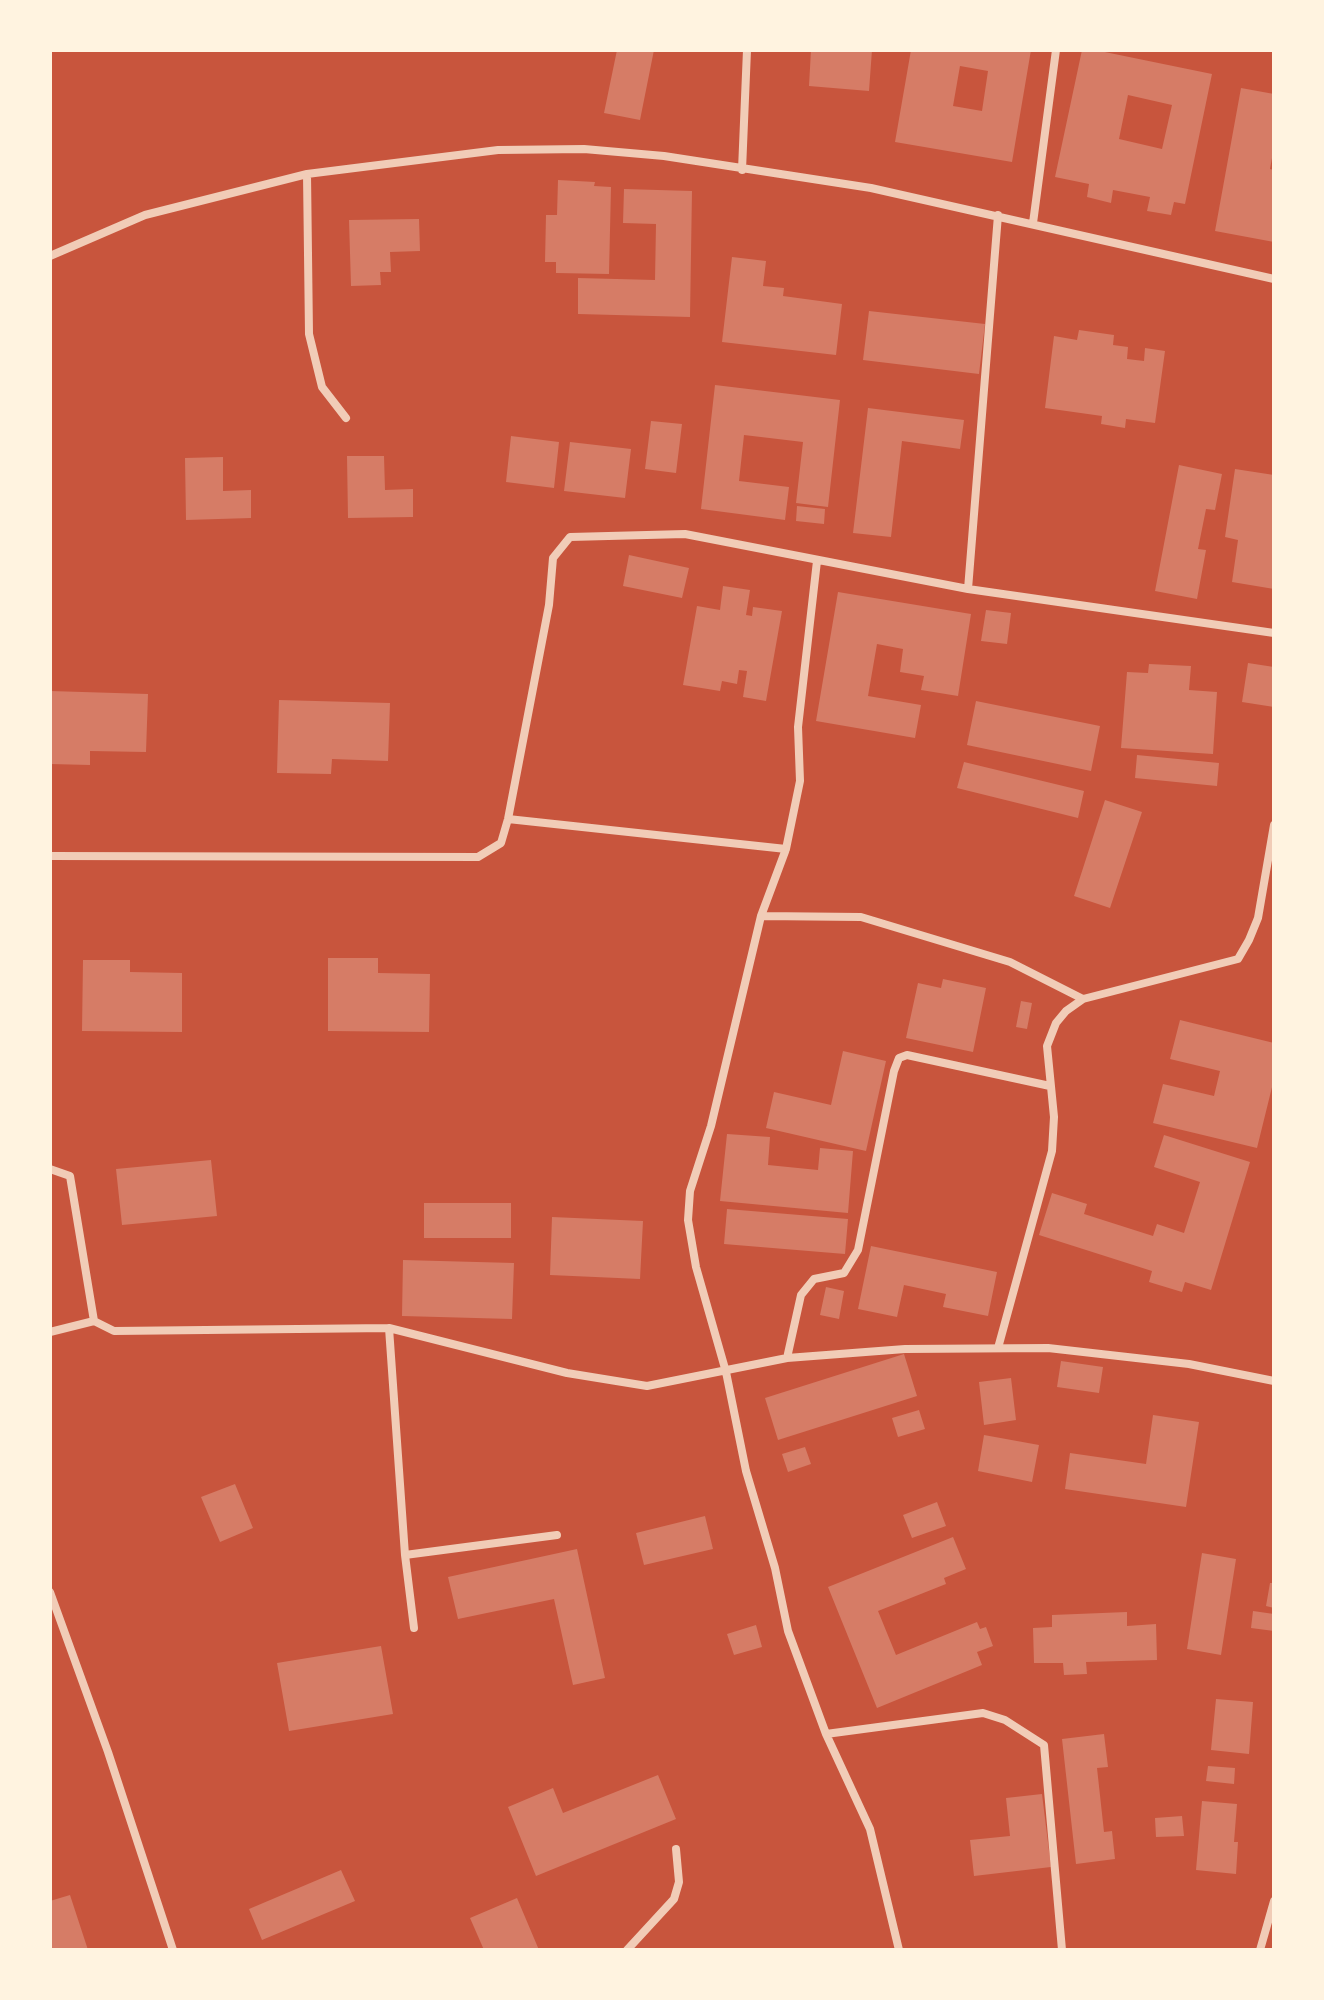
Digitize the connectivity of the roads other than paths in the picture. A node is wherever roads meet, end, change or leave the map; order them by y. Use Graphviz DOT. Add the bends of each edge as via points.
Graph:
graph roads {
  1 [pos="747,50"];
  2 [pos="1056,50"];
  3 [pos="742,170"];
  4 [pos="307,174"];
  5 [pos="998,215"];
  6 [pos="1033,223"];
  7 [pos="50,256"];
  8 [pos="1274,279"];
  9 [pos="346,418"];
  10 [pos="817,561"];
  11 [pos="968,589"];
  12 [pos="1274,633"];
  13 [pos="508,819"];
  14 [pos="1274,825"];
  15 [pos="786,849"];
  16 [pos="50,856"];
  17 [pos="761,916"];
  18 [pos="1083,999"];
  19 [pos="1050,1086"];
  20 [pos="50,1169"];
  21 [pos="94,1321"];
  22 [pos="389,1328"];
  23 [pos="50,1332"];
  24 [pos="998,1348"];
  25 [pos="787,1358"];
  26 [pos="726,1372"];
  27 [pos="1274,1381"];
  28 [pos="557,1535"];
  29 [pos="405,1555"];
  30 [pos="50,1592"];
  31 [pos="414,1628"];
  32 [pos="826,1734"];
  33 [pos="676,1849"];
  34 [pos="1274,1901"];
  35 [pos="173,1950"];
  36 [pos="627,1950"];
  37 [pos="899,1950"];
  38 [pos="1062,1950"];
  39 [pos="1260,1950"];
  1 -- 3 [label="street"];
  2 -- 6 [label="street"];
  3 -- 4 [label="street" via="664,156 555,149 498,150"];
  3 -- 5 [label="street" via="871,188"];
  4 -- 7 [label="street" via="145,215"];
  4 -- 9 [label="street" via="309,334 322,387"];
  5 -- 6 [label="street"];
  5 -- 11 [label="street"];
  6 -- 8 [label="street"];
  10 -- 11 [label="street"];
  10 -- 13 [label="street" via="685,534 570,537 553,558 549,605"];
  10 -- 15 [label="street" via="798,727 800,781"];
  11 -- 12 [label="street"];
  13 -- 15 [label="street"];
  13 -- 16 [label="street" via="501,843 478,857"];
  14 -- 18 [label="street" via="1258,918 1238,959"];
  15 -- 17 [label="street"];
  17 -- 18 [label="street" via="861,917 1010,962"];
  17 -- 26 [label="street" via="711,1126 690,1191 688,1220 696,1267"];
  18 -- 19 [label="street" via="1056,1023 1047,1046"];
  19 -- 24 [label="street" via="1052,1151"];
  19 -- 25 [label="street" via="907,1055 899,1058 858,1250 844,1273 814,1279 801,1295"];
  20 -- 21 [label="street" via="70,1176"];
  21 -- 22 [label="street" via="114,1331 153,1332"];
  21 -- 23 [label="street"];
  22 -- 26 [label="street" via="567,1373 647,1386"];
  22 -- 29 [label="street"];
  24 -- 25 [label="street"];
  24 -- 27 [label="street" via="1048,1348 1189,1364"];
  25 -- 26 [label="street"];
  26 -- 32 [label="street" via="788,1631"];
  28 -- 29 [label="street"];
  29 -- 31 [label="street"];
  30 -- 35 [label="street"];
  32 -- 37 [label="street" via="870,1829"];
  32 -- 38 [label="street" via="983,1713 1005,1720 1044,1745"];
  33 -- 36 [label="street" via="679,1882 674,1899"];
  34 -- 39 [label="street"];
}
